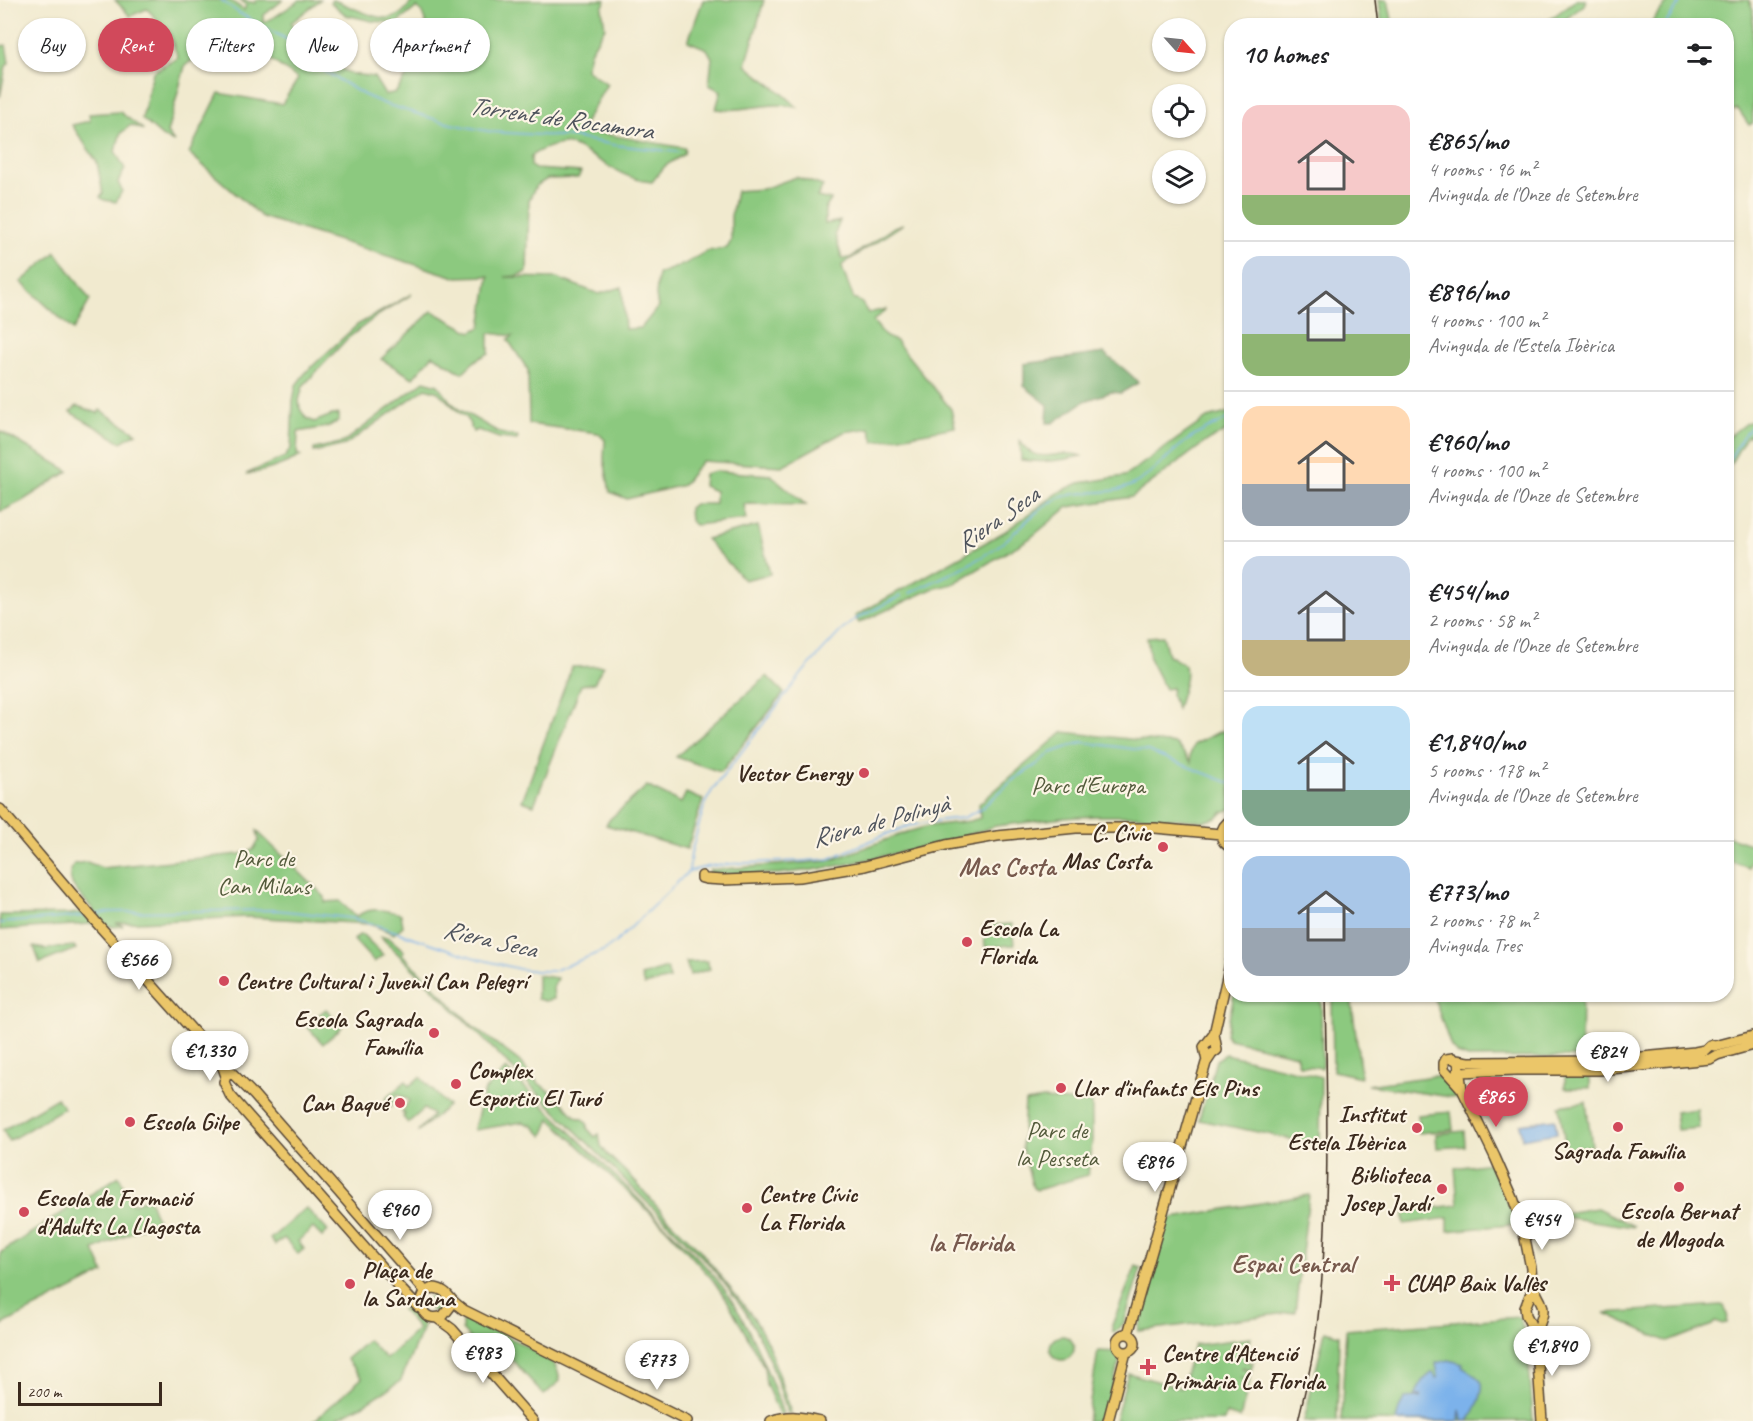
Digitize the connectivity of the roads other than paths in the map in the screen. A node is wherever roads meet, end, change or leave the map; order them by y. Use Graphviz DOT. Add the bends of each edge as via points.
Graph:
graph roads {
  1 [pos="0,809"];
  2 [pos="1224,824"];
  3 [pos="1221,834"];
  4 [pos="1224,842"];
  5 [pos="702,876"];
  6 [pos="1224,991"];
  7 [pos="1753,1036"];
  8 [pos="1753,1045"];
  9 [pos="1712,1052"];
  10 [pos="1458,1069"];
  11 [pos="233,1077"];
  12 [pos="226,1087"];
  13 [pos="426,1292"];
  14 [pos="449,1297"];
  15 [pos="1534,1298"];
  16 [pos="422,1309"];
  17 [pos="464,1310"];
  18 [pos="448,1312"];
  19 [pos="438,1318"];
  20 [pos="1534,1322"];
  21 [pos="452,1329"];
  22 [pos="533,1421"];
  23 [pos="687,1421"];
  24 [pos="771,1421"];
  25 [pos="808,1421"];
  26 [pos="818,1421"];
  27 [pos="1108,1421"];
  28 [pos="1542,1421"];
  1 -- 11 [label="main road"];
  2 -- 3 [label="main road"];
  3 -- 4 [label="main road"];
  3 -- 5 [label="main road" via="1155,828 1076,828 946,845 865,866 800,877 723,880"];
  6 -- 27 [label="main road" via="1213,1040 1217,1050 1208,1056 1128,1334 1117,1343 1126,1352"];
  7 -- 9 [label="main road"];
  8 -- 9 [label="main road"];
  9 -- 10 [label="main road" via="1600,1070"];
  9 -- 10 [label="main road" via="1600,1061 1470,1062"];
  10 -- 15 [label="main road" via="1517,1209"];
  11 -- 12 [label="main road" via="224,1082"];
  11 -- 12 [label="main road" via="240,1082 238,1087"];
  11 -- 13 [label="main road"];
  12 -- 16 [label="main road"];
  13 -- 14 [label="main road" via="440,1289"];
  13 -- 16 [label="main road" via="421,1300"];
  14 -- 17 [label="main road"];
  14 -- 18 [label="main road"];
  15 -- 20 [label="main road" via="1525,1308"];
  15 -- 20 [label="main road" via="1543,1306 1542,1316"];
  16 -- 19 [label="main road"];
  17 -- 18 [label="main road"];
  17 -- 23 [label="main road"];
  18 -- 19 [label="main road"];
  18 -- 21 [label="main road"];
  19 -- 21 [label="main road"];
  20 -- 28 [label="main road"];
  21 -- 22 [label="main road"];
  24 -- 26 [label="main road" via="802,1416"];
  25 -- 26 [label="main road"];
}
